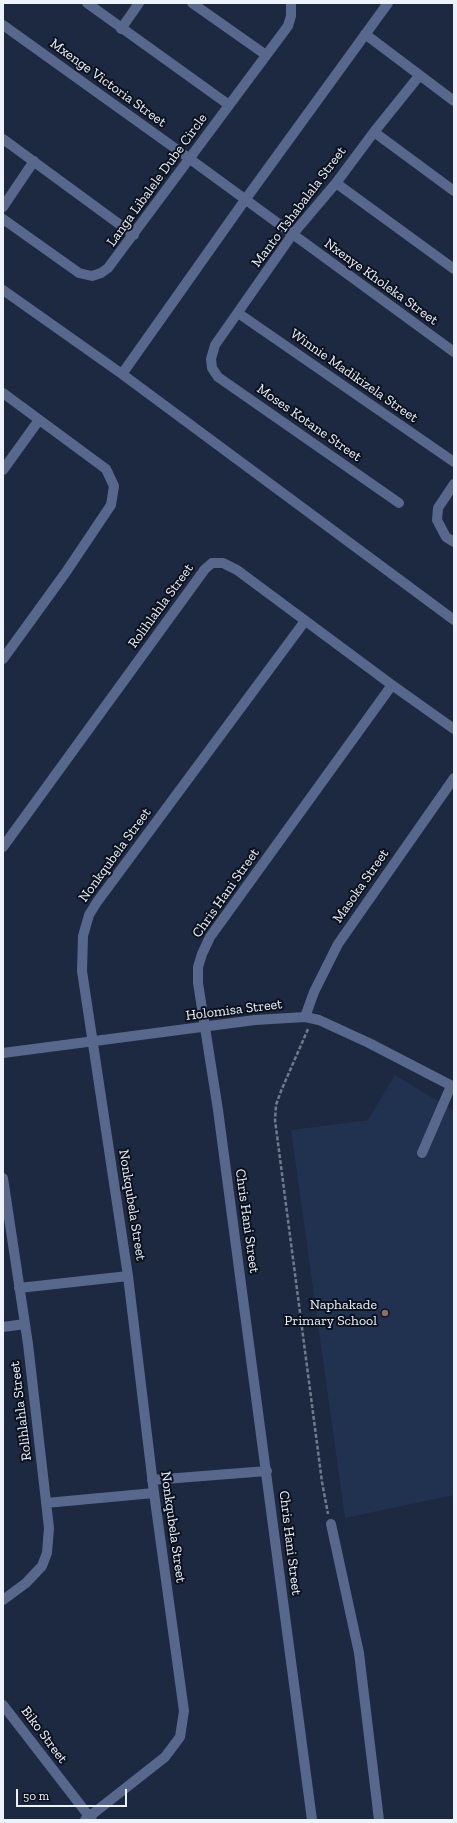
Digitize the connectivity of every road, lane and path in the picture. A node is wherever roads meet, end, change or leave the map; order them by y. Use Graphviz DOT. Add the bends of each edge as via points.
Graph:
graph roads {
  1 [pos="87,3"];
  2 [pos="139,3"];
  3 [pos="192,3"];
  4 [pos="292,3"];
  5 [pos="388,3"];
  6 [pos="3,25"];
  7 [pos="122,29"];
  8 [pos="365,34"];
  9 [pos="266,55"];
  10 [pos="419,76"];
  11 [pos="454,101"];
  12 [pos="229,105"];
  13 [pos="374,132"];
  14 [pos="3,139"];
  15 [pos="190,159"];
  16 [pos="34,161"];
  17 [pos="336,184"];
  18 [pos="454,191"];
  19 [pos="245,200"];
  20 [pos="3,207"];
  21 [pos="3,219"];
  22 [pos="134,235"];
  23 [pos="292,235"];
  24 [pos="454,269"];
  25 [pos="3,290"];
  26 [pos="238,313"];
  27 [pos="454,352"];
  28 [pos="211,359"];
  29 [pos="122,374"];
  30 [pos="3,393"];
  31 [pos="39,420"];
  32 [pos="454,462"];
  33 [pos="3,470"];
  34 [pos="454,484"];
  35 [pos="399,502"];
  36 [pos="454,542"];
  37 [pos="454,620"];
  38 [pos="305,621"];
  39 [pos="3,659"];
  40 [pos="392,685"];
  41 [pos="454,729"];
  42 [pos="454,778"];
  43 [pos="3,847"];
  44 [pos="309,1018"];
  45 [pos="206,1027"];
  46 [pos="93,1042"];
  47 [pos="3,1053"];
  48 [pos="452,1087"];
  49 [pos="422,1153"];
  50 [pos="3,1178"];
  51 [pos="128,1276"];
  52 [pos="19,1288"];
  53 [pos="25,1324"];
  54 [pos="3,1327"];
  55 [pos="267,1471"];
  56 [pos="152,1480"];
  57 [pos="154,1493"];
  58 [pos="46,1503"];
  59 [pos="330,1524"];
  60 [pos="3,1600"];
  61 [pos="3,1705"];
  62 [pos="89,1819"];
  63 [pos="312,1820"];
  64 [pos="379,1820"];
  1 -- 7 [label="street"];
  2 -- 7 [label="street"];
  3 -- 9 [label="street"];
  4 -- 9 [label="street, Langa Libalele Dube Circle" via="292,16 288,26"];
  5 -- 8 [label="street"];
  6 -- 15 [label="street, Mxenge Victoria Street"];
  7 -- 12 [label="street"];
  8 -- 10 [label="street"];
  8 -- 19 [label="street"];
  9 -- 12 [label="street, Langa Libalele Dube Circle"];
  10 -- 11 [label="street"];
  10 -- 13 [label="street, Manto Tshabalala Street"];
  12 -- 15 [label="street, Langa Libalele Dube Circle"];
  13 -- 17 [label="street, Manto Tshabalala Street"];
  13 -- 18 [label="street"];
  14 -- 16 [label="street"];
  15 -- 19 [label="street, Mxenge Victoria Street"];
  15 -- 22 [label="street, Langa Libalele Dube Circle"];
  16 -- 20 [label="street"];
  16 -- 22 [label="street"];
  17 -- 23 [label="street, Manto Tshabalala Street"];
  17 -- 24 [label="street"];
  19 -- 23 [label="street, Mxenge Victoria Street"];
  19 -- 29 [label="street"];
  21 -- 22 [label="street, Langa Libalele Dube Circle" via="75,271 87,276 96,275 108,268"];
  23 -- 26 [label="street, Manto Tshabalala Street"];
  23 -- 27 [label="street, Nxenye Kholeka Street"];
  25 -- 29 [label="street"];
  26 -- 28 [label="street, Manto Tshabalala Street" via="215,345"];
  26 -- 32 [label="street, Winnie Madikizela Street"];
  28 -- 35 [label="street, Moses Kotane Street" via="212,368 218,377"];
  29 -- 37 [label="street"];
  30 -- 31 [label="street"];
  31 -- 33 [label="street"];
  31 -- 39 [label="street" via="106,469 114,486 113,500 66,572"];
  34 -- 36 [label="street" via="438,508 437,520 446,537"];
  38 -- 40 [label="street, Rolihlahla Street"];
  38 -- 43 [label="street, Rolihlahla Street" via="237,570 223,563 209,565"];
  38 -- 46 [label="street, Nonkqubela Street" via="89,915 83,936 82,971"];
  40 -- 41 [label="street, Rolihlahla Street"];
  40 -- 45 [label="street, Chris Hani Street" via="210,937 198,967 198,983"];
  42 -- 44 [label="street, Masoka Street" via="338,944 314,992"];
  44 -- 45 [label="street, Holomisa Street" via="262,1019"];
  44 -- 48 [label="street, Holomisa Street" via="369,1043"];
  44 -- 59 [label="path" via="276,1106 275,1120 322,1482"];
  45 -- 46 [label="street, Holomisa Street"];
  45 -- 55 [label="street, Chris Hani Street"];
  46 -- 47 [label="street, Holomisa Street"];
  46 -- 51 [label="street, Nonkqubela Street"];
  48 -- 49 [label="street"];
  50 -- 52 [label="street, Rolihlahla Street"];
  51 -- 52 [label="street"];
  51 -- 56 [label="street, Nonkqubela Street"];
  52 -- 53 [label="street, Rolihlahla Street"];
  53 -- 54 [label="street"];
  53 -- 58 [label="street, Rolihlahla Street"];
  55 -- 56 [label="street"];
  55 -- 63 [label="street, Chris Hani Street"];
  56 -- 57 [label="street, Nonkqubela Street"];
  57 -- 58 [label="street"];
  57 -- 62 [label="street, Nonkqubela Street" via="184,1711 180,1737 165,1757"];
  58 -- 60 [label="street, Rolihlahla Street" via="47,1553 42,1566 26,1583"];
  59 -- 64 [label="street" via="359,1653"];
  61 -- 62 [label="street, Biko Street"];
}
